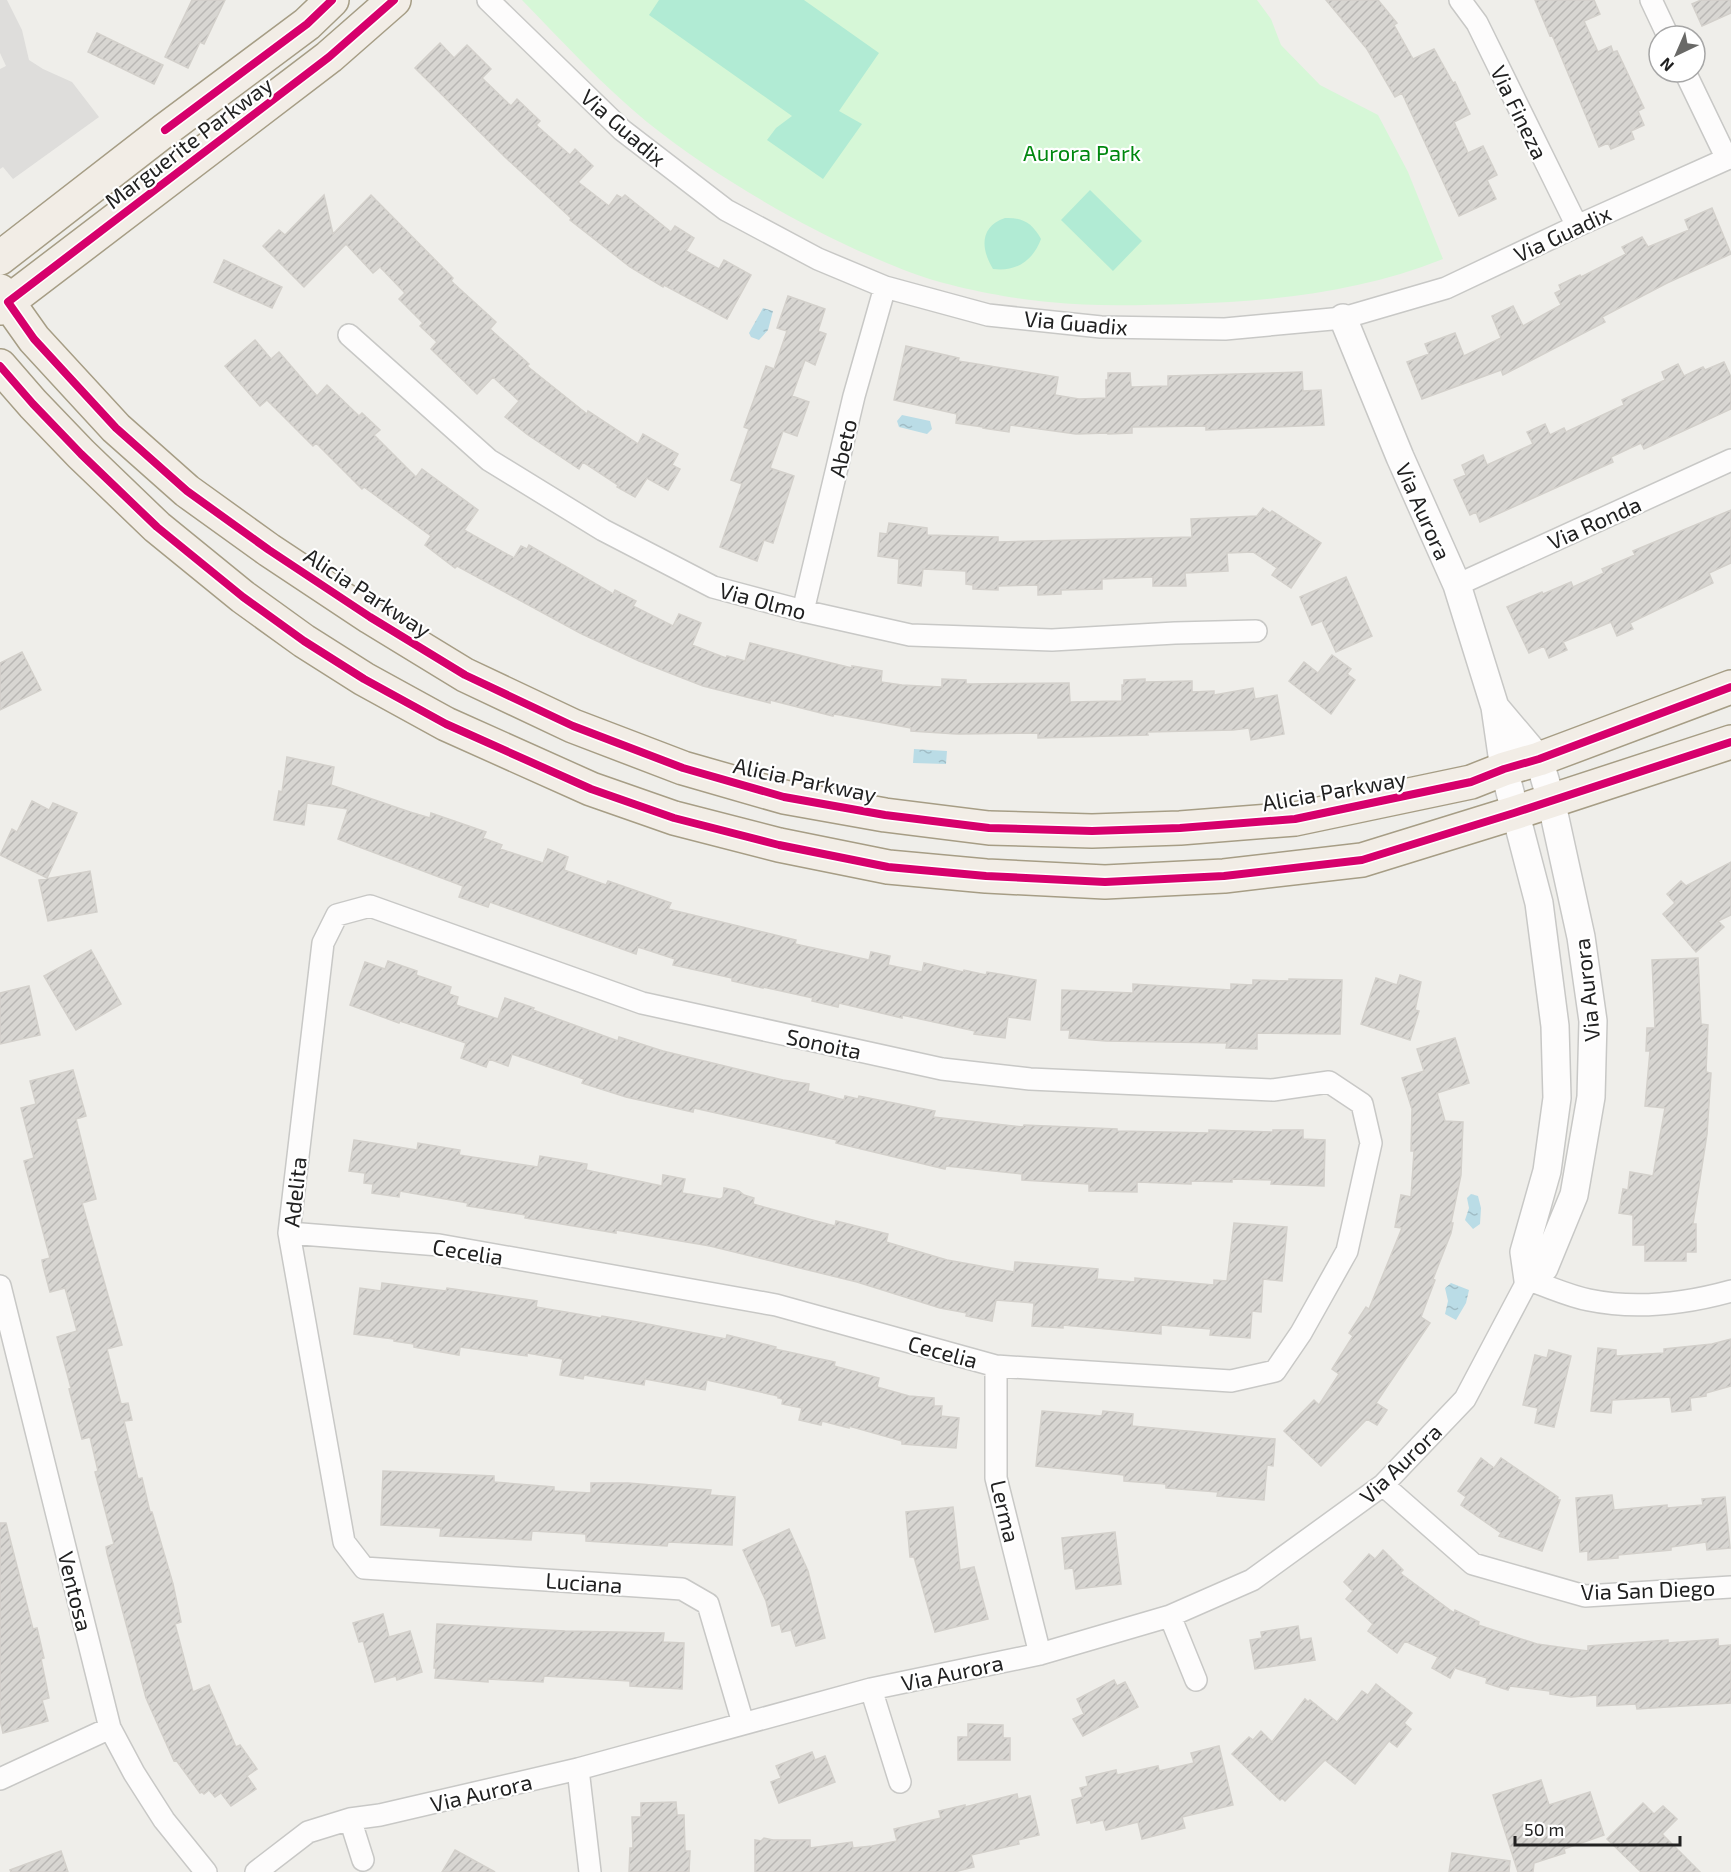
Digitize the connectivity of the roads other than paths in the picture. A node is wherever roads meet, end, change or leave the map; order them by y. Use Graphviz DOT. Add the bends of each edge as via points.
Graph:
graph roads {
  1 [pos="332,0"];
  2 [pos="394,0"];
  3 [pos="488,0"];
  4 [pos="1460,0"];
  5 [pos="1651,0"];
  6 [pos="1662,24"];
  7 [pos="1691,84"];
  8 [pos="1729,158"];
  9 [pos="1577,226"];
  10 [pos="0,258"];
  11 [pos="885,287"];
  12 [pos="3,300"];
  13 [pos="1343,318"];
  14 [pos="349,336"];
  15 [pos="0,366"];
  16 [pos="1731,460"];
  17 [pos="1456,585"];
  18 [pos="803,611"];
  19 [pos="1256,631"];
  20 [pos="1731,687"];
  21 [pos="1495,707"];
  22 [pos="1731,742"];
  23 [pos="1539,759"];
  24 [pos="1504,769"];
  25 [pos="1551,800"];
  26 [pos="1514,813"];
  27 [pos="337,915"];
  28 [pos="1329,1082"];
  29 [pos="289,1233"];
  30 [pos="1528,1280"];
  31 [pos="0,1286"];
  32 [pos="1731,1290"];
  33 [pos="996,1366"];
  34 [pos="1383,1485"];
  35 [pos="344,1542"];
  36 [pos="1731,1587"];
  37 [pos="1170,1616"];
  38 [pos="1040,1654"];
  39 [pos="1196,1680"];
  40 [pos="872,1689"];
  41 [pos="743,1724"];
  42 [pos="110,1728"];
  43 [pos="578,1769"];
  44 [pos="0,1779"];
  45 [pos="900,1782"];
  46 [pos="350,1819"];
  47 [pos="363,1860"];
  48 [pos="206,1872"];
  49 [pos="255,1872"];
  50 [pos="590,1872"];
  1 -- 10 [label="main road, Marguerite Parkway"];
  2 -- 12 [label="main road, Marguerite Parkway" via="329,57"];
  3 -- 11 [label="street, Via Guadix" via="622,130 726,210 818,259"];
  4 -- 9 [label="street, Via Fineza" via="1477,23"];
  5 -- 6 [label="street"];
  7 -- 8 [label="street"];
  8 -- 9 [label="street, Via Guadix"];
  9 -- 13 [label="street, Via Guadix" via="1446,288"];
  11 -- 13 [label="street, Via Guadix" via="987,315 1101,327 1225,329"];
  11 -- 18 [label="street, Abeto" via="854,396"];
  12 -- 24 [label="main road, Alicia Parkway" via="116,428 188,492 269,550 465,675 573,726 683,768 784,797 885,815 989,828 1092,831 1295,819 1471,782"];
  13 -- 17 [label="street, Via Aurora"];
  14 -- 18 [label="street, Via Olmo" via="489,460 603,531 713,587"];
  15 -- 26 [label="main road" via="81,454 157,527 304,641 446,724 591,789 674,818 888,867 1105,882 1224,876 1362,860"];
  16 -- 17 [label="street, Via Ronda"];
  17 -- 21 [label="street, Via Aurora"];
  18 -- 19 [label="street, Via Olmo" via="910,635 1052,640"];
  20 -- 23 [label="main road, Alicia Parkway"];
  21 -- 23 [label="street, Via Aurora"];
  21 -- 24 [label="street, Via Aurora"];
  22 -- 25 [label="main road"];
  23 -- 24 [label="main road, Alicia Parkway"];
  23 -- 25 [label="street, Via Aurora"];
  24 -- 26 [label="street, Via Aurora"];
  25 -- 26 [label="main road"];
  25 -- 30 [label="street, Via Aurora" via="1581,938 1593,1021 1591,1097 1574,1195 1544,1268"];
  26 -- 30 [label="street, Via Aurora" via="1539,903 1557,1067 1547,1171 1524,1252"];
  27 -- 28 [label="street, Sonoita" via="370,906 642,1003 942,1069 1030,1079 1273,1090"];
  27 -- 29 [label="street, Adelita" via="323,943"];
  28 -- 33 [label="street, Cecelia" via="1362,1104 1371,1143 1347,1251 1275,1371 1231,1381"];
  29 -- 33 [label="street, Cecelia" via="439,1245 776,1305"];
  29 -- 35 [label="street, Adelita"];
  30 -- 32 [label="street" via="1588,1300 1626,1304 1694,1301"];
  30 -- 34 [label="street, Via Aurora" via="1465,1399"];
  31 -- 42 [label="street, Ventosa"];
  33 -- 38 [label="street, Lerma" via="996,1478"];
  34 -- 36 [label="street, Via San Diego" via="1473,1564 1585,1596"];
  34 -- 37 [label="street, Via Aurora" via="1252,1580"];
  35 -- 41 [label="street, Luciana" via="364,1568 682,1589 708,1604"];
  37 -- 38 [label="street, Via Aurora"];
  37 -- 39 [label="street"];
  38 -- 40 [label="street, Via Aurora"];
  40 -- 41 [label="street, Via Aurora"];
  40 -- 45 [label="street"];
  41 -- 43 [label="street, Via Aurora"];
  42 -- 44 [label="street"];
  42 -- 48 [label="street, Ventosa" via="164,1820"];
  43 -- 46 [label="street, Via Aurora"];
  43 -- 50 [label="street"];
  46 -- 47 [label="street"];
  46 -- 49 [label="street, Via Aurora" via="308,1832"];
}
